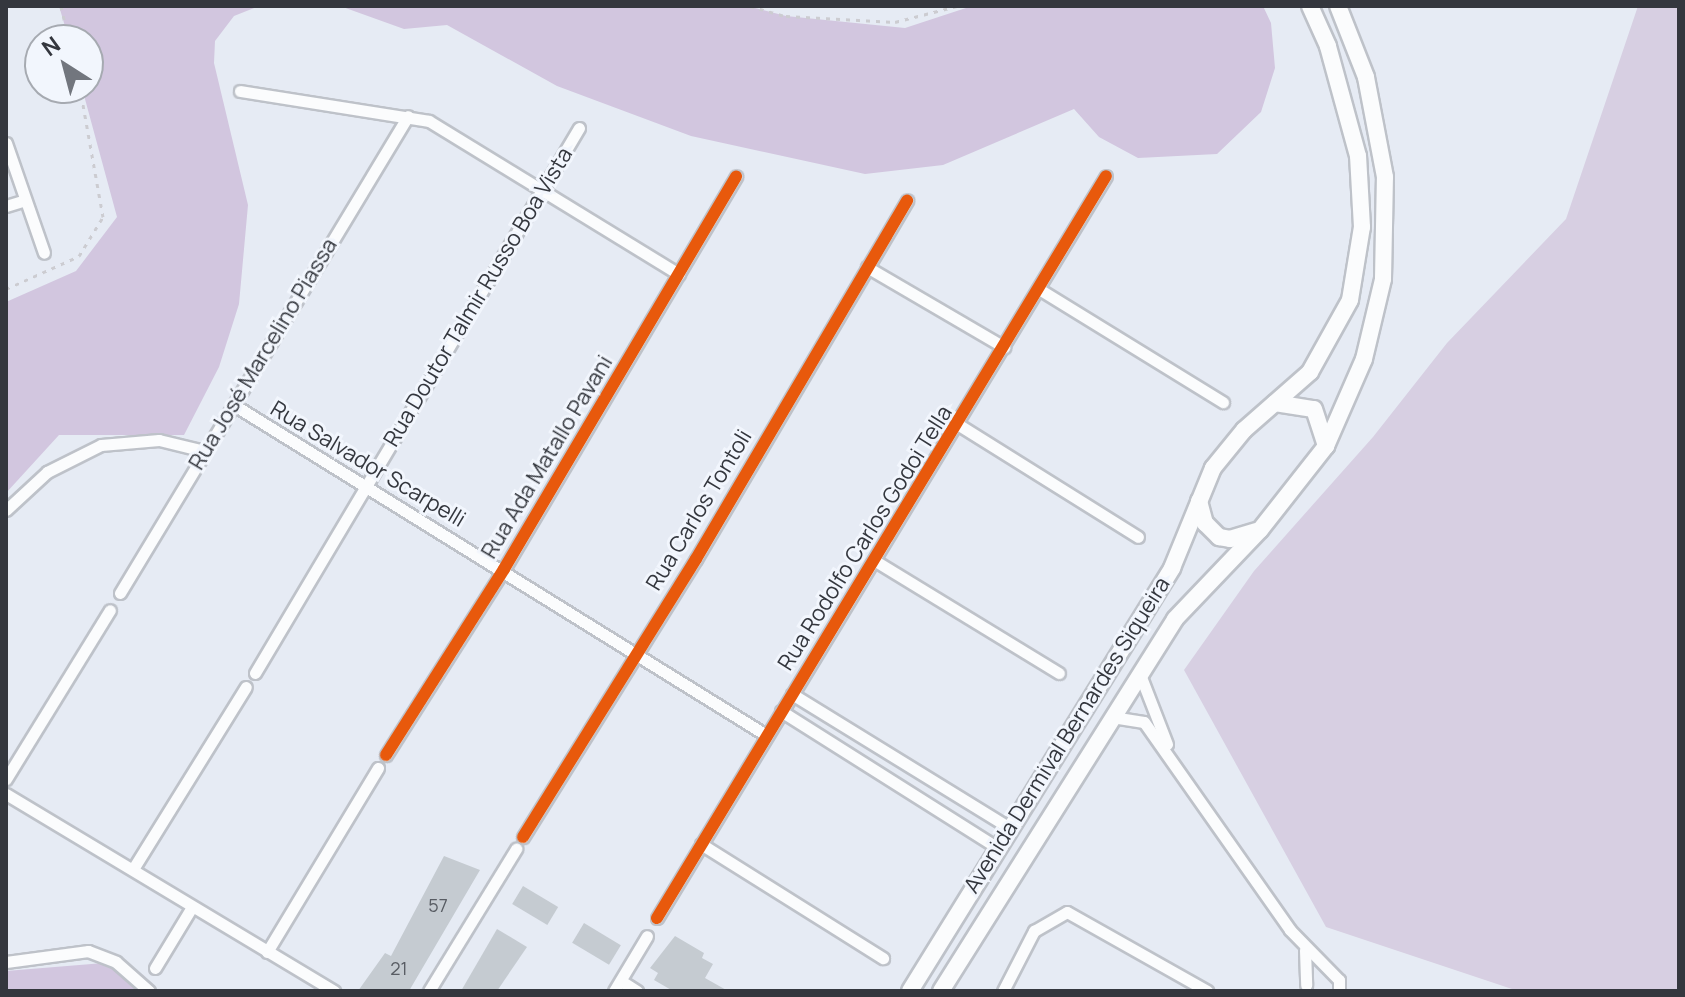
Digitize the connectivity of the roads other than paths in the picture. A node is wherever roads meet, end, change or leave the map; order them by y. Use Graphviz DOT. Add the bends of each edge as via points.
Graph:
graph roads {
  1 [pos="1310,6"];
  2 [pos="1338,6"];
  3 [pos="240,91"];
  4 [pos="408,116"];
  5 [pos="579,128"];
  6 [pos="6,143"];
  7 [pos="736,176"];
  8 [pos="1106,176"];
  9 [pos="540,192"];
  10 [pos="22,201"];
  11 [pos="907,201"];
  12 [pos="6,206"];
  13 [pos="44,253"];
  14 [pos="867,267"];
  15 [pos="679,274"];
  16 [pos="1039,289"];
  17 [pos="1004,347"];
  18 [pos="1223,402"];
  19 [pos="1275,403"];
  20 [pos="234,405"];
  21 [pos="959,425"];
  22 [pos="1326,446"];
  23 [pos="204,451"];
  24 [pos="365,488"];
  25 [pos="1199,501"];
  26 [pos="6,510"];
  27 [pos="1260,530"];
  28 [pos="1138,537"];
  29 [pos="877,562"];
  30 [pos="504,569"];
  31 [pos="120,593"];
  32 [pos="110,610"];
  33 [pos="635,650"];
  34 [pos="255,673"];
  35 [pos="1059,673"];
  36 [pos="1141,677"];
  37 [pos="246,687"];
  38 [pos="792,694"];
  39 [pos="781,711"];
  40 [pos="1112,717"];
  41 [pos="766,735"];
  42 [pos="386,755"];
  43 [pos="1171,756"];
  44 [pos="378,768"];
  45 [pos="6,779"];
  46 [pos="6,794"];
  47 [pos="1008,827"];
  48 [pos="523,837"];
  49 [pos="701,844"];
  50 [pos="996,847"];
  51 [pos="516,849"];
  52 [pos="133,869"];
  53 [pos="192,907"];
  54 [pos="657,918"];
  55 [pos="647,936"];
  56 [pos="1303,946"];
  57 [pos="267,952"];
  58 [pos="883,958"];
  59 [pos="6,962"];
  60 [pos="155,968"];
  61 [pos="1306,985"];
  62 [pos="618,986"];
  63 [pos="149,991"];
  64 [pos="334,991"];
  65 [pos="429,991"];
  66 [pos="637,991"];
  67 [pos="910,991"];
  68 [pos="941,991"];
  69 [pos="1003,991"];
  70 [pos="1207,991"];
  71 [pos="1339,991"];
  1 -- 19 [label="main road, Avenida Dermival Bernardes Siqueira" via="1328,46 1358,156 1362,227 1350,300 1335,334 1310,372"];
  2 -- 22 [label="main road, Avenida Dermival Bernardes Siqueira" via="1366,77 1382,152 1386,247 1364,359"];
  3 -- 4 [label="street"];
  4 -- 9 [label="street" via="453,135"];
  4 -- 20 [label="street, Rua José Marcelino Piassa"];
  5 -- 9 [label="street, Rua Doutor Talmir Russo Boa Vista"];
  6 -- 10 [label="street"];
  7 -- 15 [label="street, Rua Ada Matallo Pavani"];
  8 -- 16 [label="street, Rua Rodolfo Carlos Godoi Tella"];
  9 -- 15 [label="street"];
  9 -- 24 [label="street, Rua Doutor Talmir Russo Boa Vista"];
  10 -- 12 [label="street"];
  10 -- 13 [label="street"];
  11 -- 14 [label="street, Rua Carlos Tontoli"];
  14 -- 17 [label="street"];
  14 -- 33 [label="street, Rua Carlos Tontoli" via="696,559"];
  15 -- 30 [label="street, Rua Ada Matallo Pavani"];
  16 -- 17 [label="street, Rua Rodolfo Carlos Godoi Tella"];
  16 -- 18 [label="street"];
  17 -- 21 [label="street, Rua Rodolfo Carlos Godoi Tella"];
  19 -- 22 [label="main road" via="1314,409"];
  19 -- 25 [label="main road, Avenida Dermival Bernardes Siqueira" via="1213,468"];
  20 -- 23 [label="street, Rua José Marcelino Piassa"];
  20 -- 24 [label="street, Rua Salvador Scarpelli"];
  21 -- 28 [label="street"];
  21 -- 29 [label="street, Rua Rodolfo Carlos Godoi Tella"];
  22 -- 27 [label="main road, Avenida Dermival Bernardes Siqueira"];
  23 -- 26 [label="street" via="159,440 101,445 47,472"];
  23 -- 31 [label="street, Rua José Marcelino Piassa"];
  24 -- 30 [label="street, Rua Salvador Scarpelli"];
  24 -- 34 [label="street, Rua Doutor Talmir Russo Boa Vista"];
  25 -- 27 [label="main road" via="1205,523 1219,537"];
  25 -- 47 [label="main road, Avenida Dermival Bernardes Siqueira" via="1172,568"];
  27 -- 36 [label="main road, Avenida Dermival Bernardes Siqueira" via="1175,619"];
  29 -- 35 [label="street"];
  29 -- 38 [label="street, Rua Rodolfo Carlos Godoi Tella"];
  30 -- 33 [label="street, Rua Salvador Scarpelli"];
  30 -- 42 [label="street, Rua Ada Matallo Pavani"];
  32 -- 45 [label="street"];
  33 -- 41 [label="street, Rua Salvador Scarpelli"];
  33 -- 48 [label="street, Rua Carlos Tontoli"];
  36 -- 40 [label="main road, Avenida Dermival Bernardes Siqueira"];
  36 -- 43 [label="street"];
  37 -- 52 [label="street"];
  38 -- 39 [label="street, Rua Rodolfo Carlos Godoi Tella"];
  38 -- 47 [label="street"];
  39 -- 41 [label="street, Rua Rodolfo Carlos Godoi Tella"];
  39 -- 50 [label="street"];
  40 -- 43 [label="street" via="1144,722"];
  40 -- 68 [label="main road, Avenida Dermival Bernardes Siqueira"];
  41 -- 49 [label="street, Rua Rodolfo Carlos Godoi Tella"];
  43 -- 56 [label="street"];
  44 -- 57 [label="street"];
  46 -- 52 [label="street"];
  47 -- 50 [label="main road, Avenida Dermival Bernardes Siqueira"];
  49 -- 54 [label="street, Rua Rodolfo Carlos Godoi Tella"];
  49 -- 58 [label="street"];
  50 -- 67 [label="main road, Avenida Dermival Bernardes Siqueira"];
  51 -- 65 [label="street"];
  52 -- 53 [label="street"];
  53 -- 57 [label="street"];
  53 -- 60 [label="street"];
  55 -- 62 [label="street"];
  56 -- 61 [label="street"];
  56 -- 71 [label="street" via="1339,980"];
  57 -- 64 [label="street"];
  59 -- 63 [label="street" via="88,951 116,962"];
  62 -- 66 [label="street"];
  69 -- 70 [label="street" via="1034,931 1067,912"];
}
